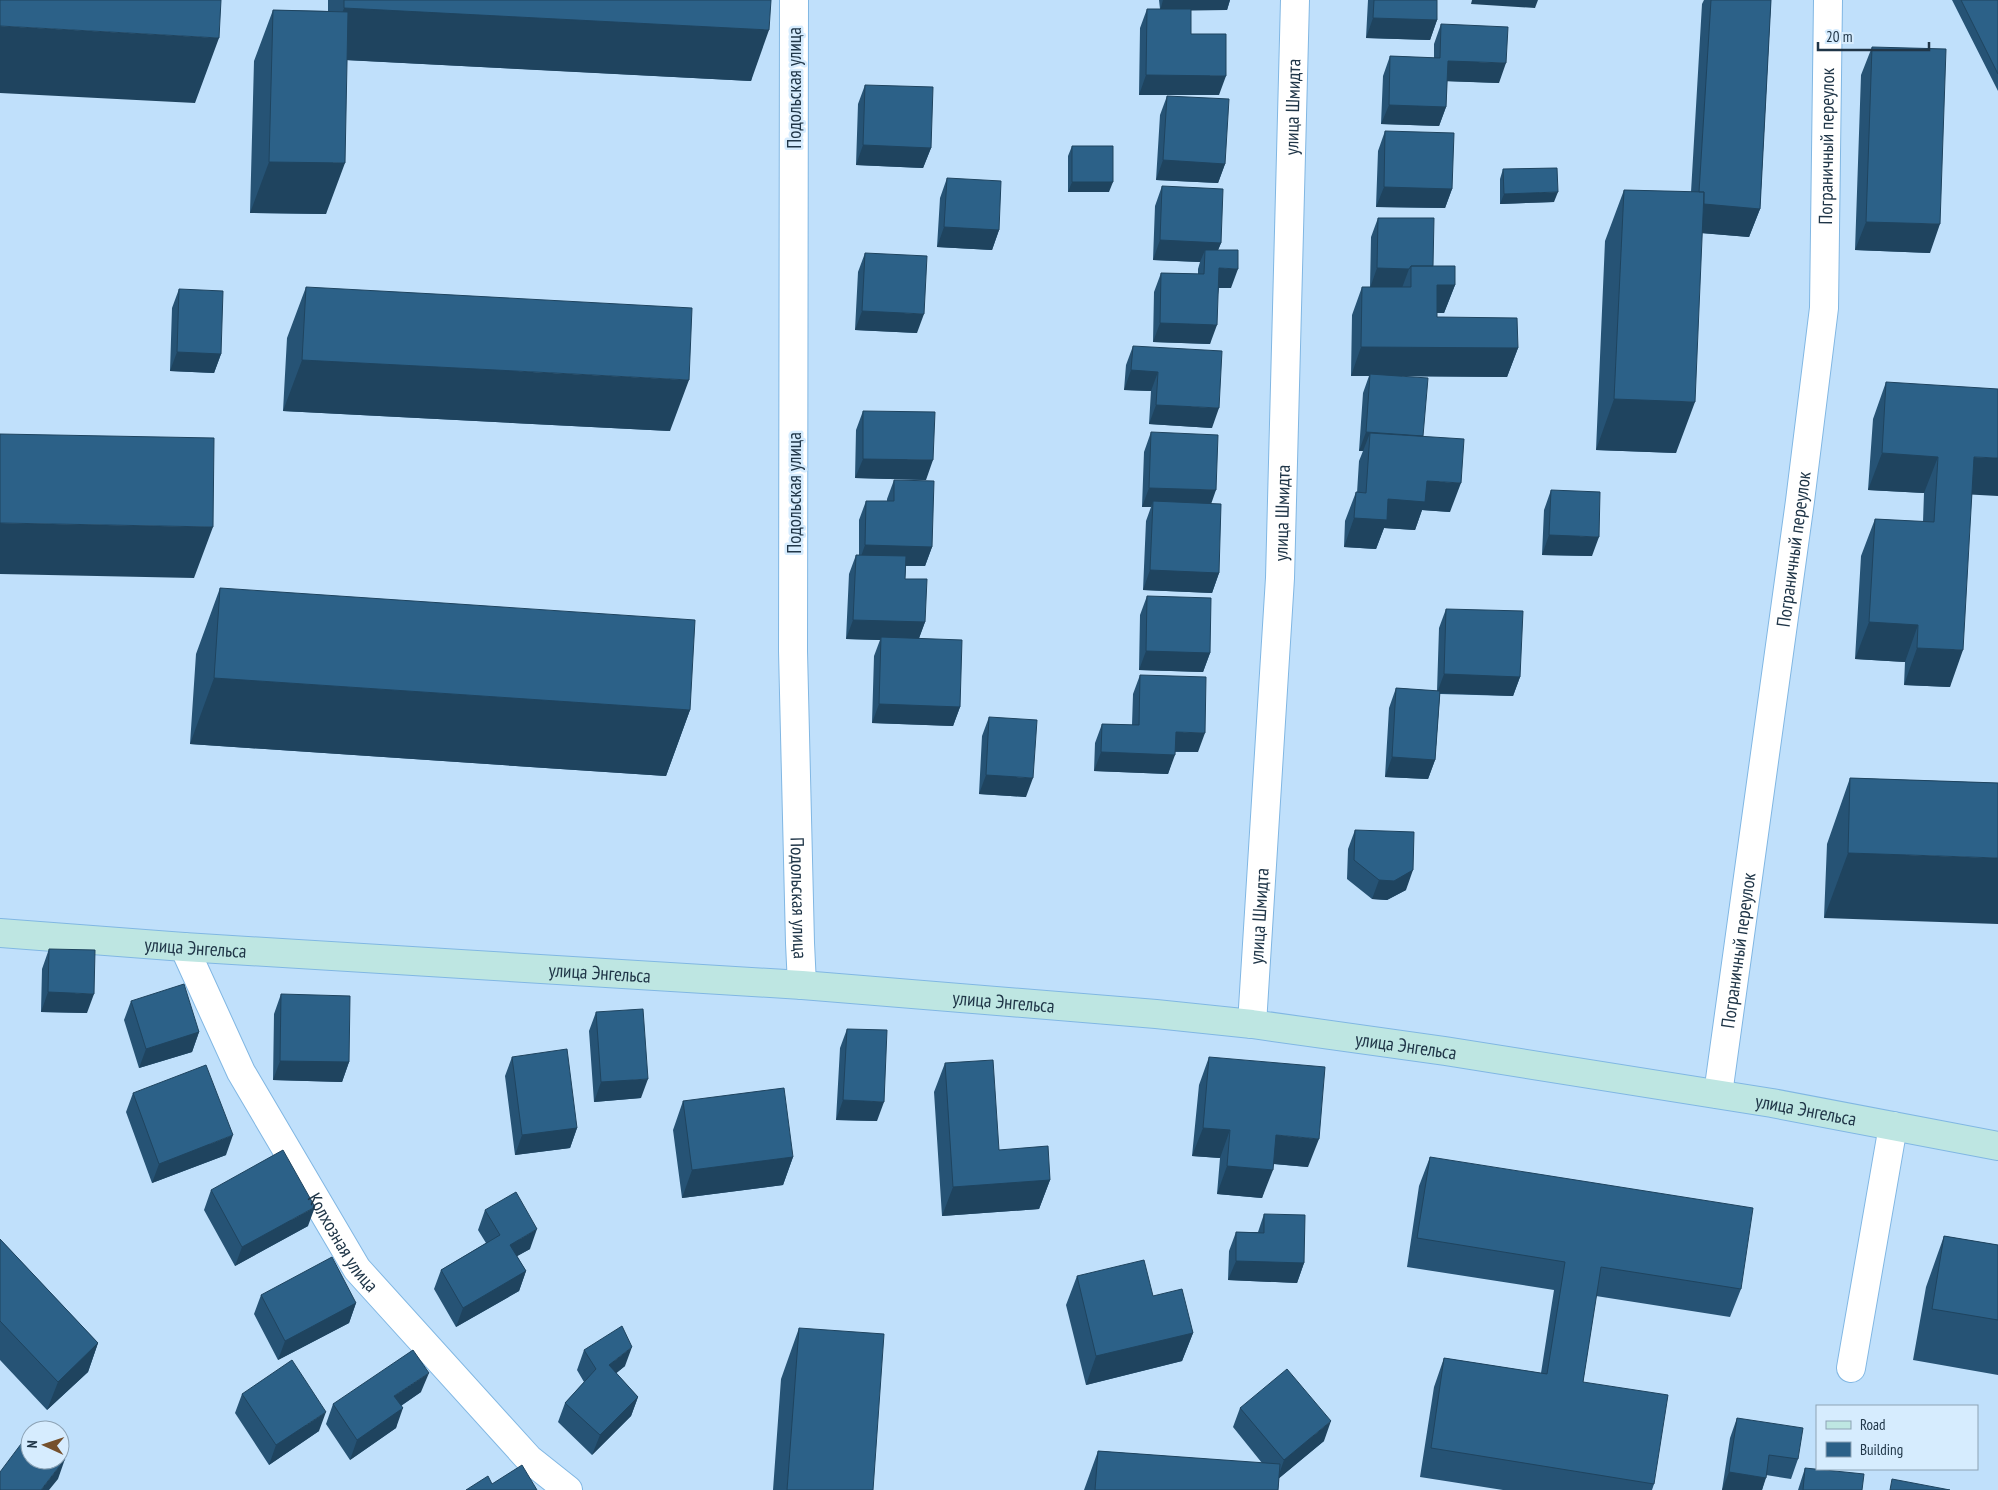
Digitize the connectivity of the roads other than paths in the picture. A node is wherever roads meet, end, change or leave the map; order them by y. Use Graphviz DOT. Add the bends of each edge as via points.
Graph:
graph roads {
  1 [pos="794,0"];
  2 [pos="1295,0"];
  3 [pos="1828,0"];
  4 [pos="0,933"];
  5 [pos="184,947"];
  6 [pos="802,985"];
  7 [pos="1252,1024"];
  8 [pos="1718,1094"];
  9 [pos="1893,1126"];
  10 [pos="1998,1146"];
  11 [pos="1851,1368"];
  12 [pos="568,1490"];
  1 -- 6 [label="street, Подольская улица" via="793,651"];
  2 -- 7 [label="street, улица Шмидта" via="1280,578"];
  3 -- 8 [label="street, Пограничный переулок" via="1824,308"];
  4 -- 5 [label="street, улица Энгельса"];
  5 -- 6 [label="street, улица Энгельса"];
  5 -- 12 [label="street, Колхозная улица" via="240,1072 357,1269 529,1459"];
  6 -- 7 [label="street, улица Энгельса"];
  7 -- 8 [label="street, улица Энгельса" via="1445,1050"];
  8 -- 9 [label="street, улица Энгельса"];
  9 -- 10 [label="street, улица Энгельса"];
  9 -- 11 [label="street"];
}
